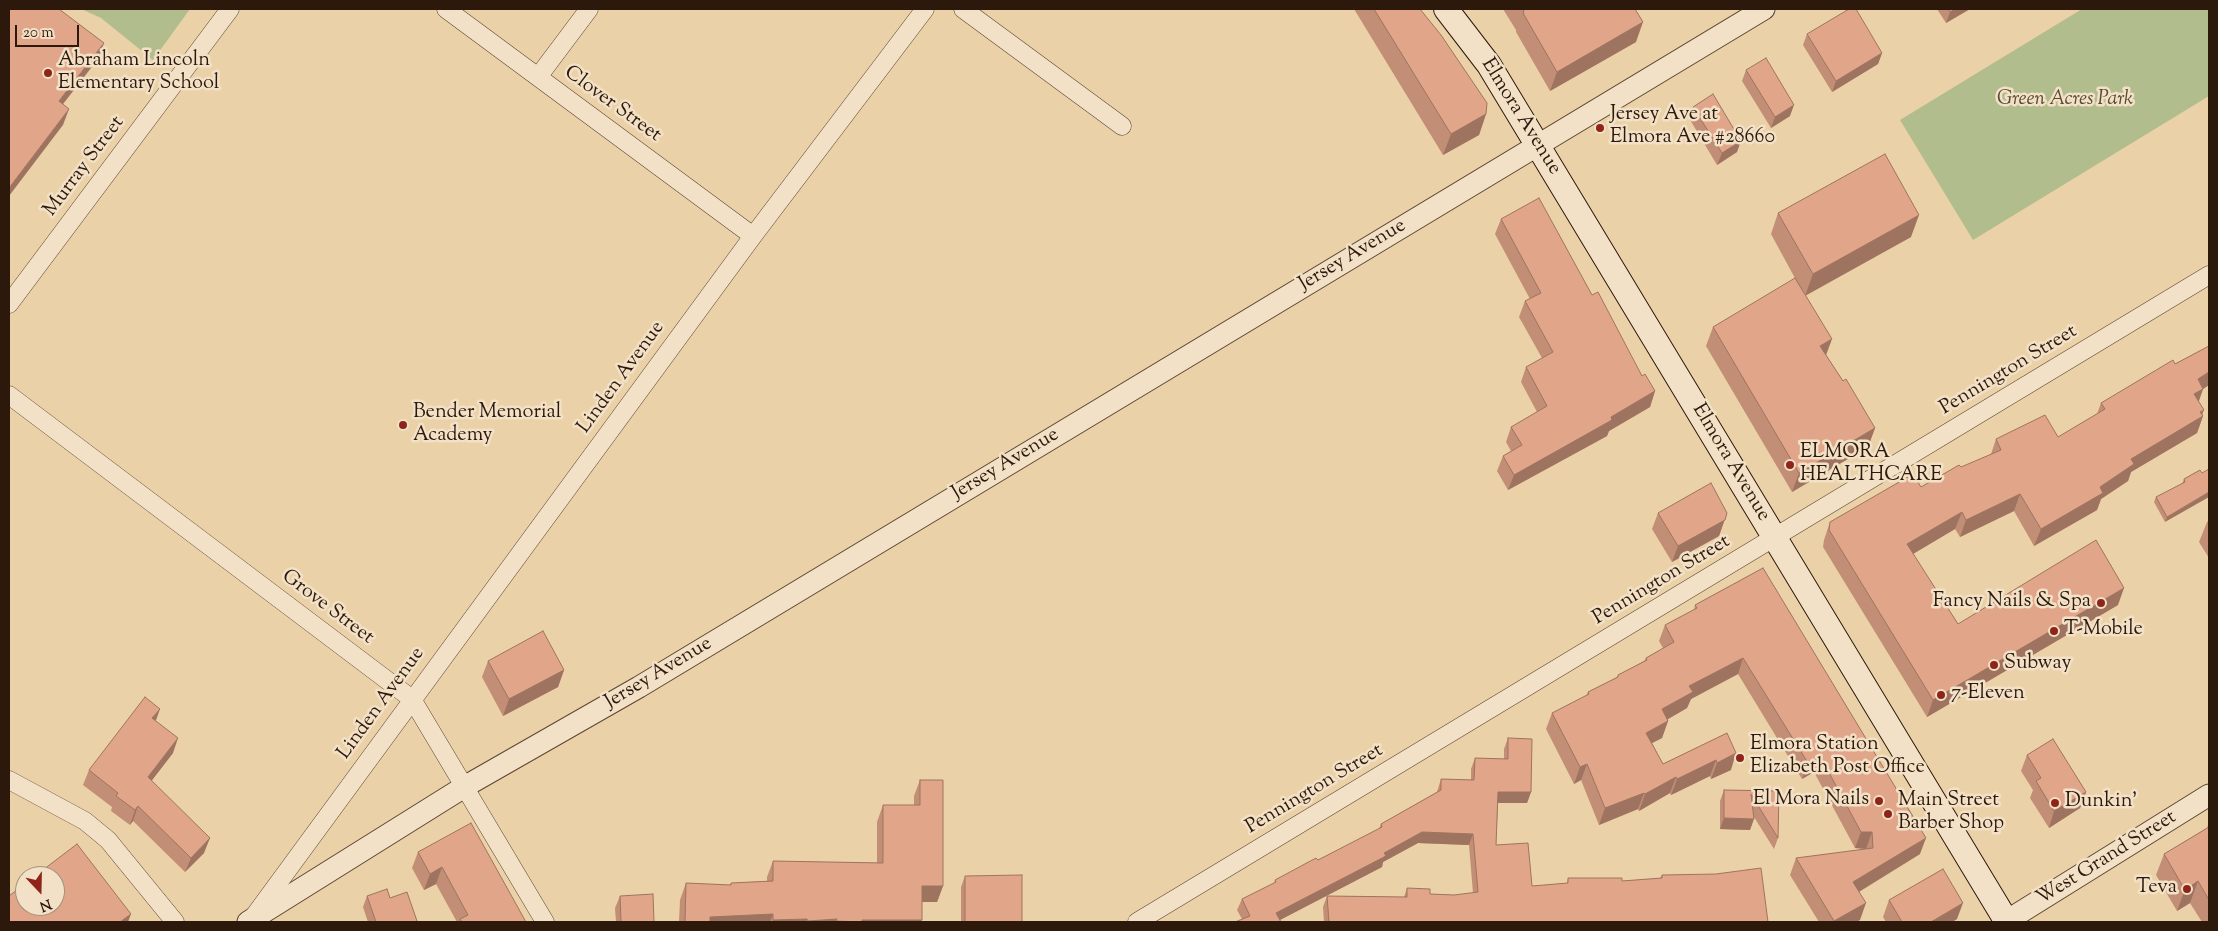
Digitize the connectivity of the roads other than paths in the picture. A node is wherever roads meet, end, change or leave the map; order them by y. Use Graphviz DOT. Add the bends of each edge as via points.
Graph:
graph roads {
  1 [pos="230,9"];
  2 [pos="446,9"];
  3 [pos="589,9"];
  4 [pos="925,9"];
  5 [pos="963,9"];
  6 [pos="1446,9"];
  7 [pos="1764,9"];
  8 [pos="538,77"];
  9 [pos="1122,126"];
  10 [pos="1537,145"];
  11 [pos="753,236"];
  12 [pos="2209,275"];
  13 [pos="9,304"];
  14 [pos="9,395"];
  15 [pos="1774,538"];
  16 [pos="412,699"];
  17 [pos="9,780"];
  18 [pos="464,787"];
  19 [pos="2209,796"];
  20 [pos="249,921"];
  21 [pos="175,922"];
  22 [pos="545,922"];
  23 [pos="1137,922"];
  24 [pos="2006,922"];
  1 -- 13 [label="street, Murray Street"];
  2 -- 8 [label="street, Clover Street"];
  3 -- 8 [label="street"];
  4 -- 11 [label="street, Linden Avenue"];
  5 -- 9 [label="street"];
  6 -- 10 [label="main road, Elmora Avenue" via="1489,65"];
  7 -- 10 [label="street, Jersey Avenue"];
  8 -- 11 [label="street, Clover Street"];
  10 -- 15 [label="main road, Elmora Avenue"];
  10 -- 18 [label="street, Jersey Avenue" via="647,681"];
  11 -- 16 [label="street, Linden Avenue"];
  12 -- 15 [label="street, Pennington Street"];
  14 -- 16 [label="street, Grove Street"];
  15 -- 23 [label="street, Pennington Street"];
  15 -- 24 [label="main road, Elmora Avenue"];
  16 -- 18 [label="street, Grove Street"];
  16 -- 20 [label="street, Linden Avenue"];
  17 -- 21 [label="street" via="84,821 108,840"];
  18 -- 20 [label="street, Jersey Avenue"];
  18 -- 22 [label="street, Grove Street"];
  19 -- 24 [label="street, West Grand Street"];
}
